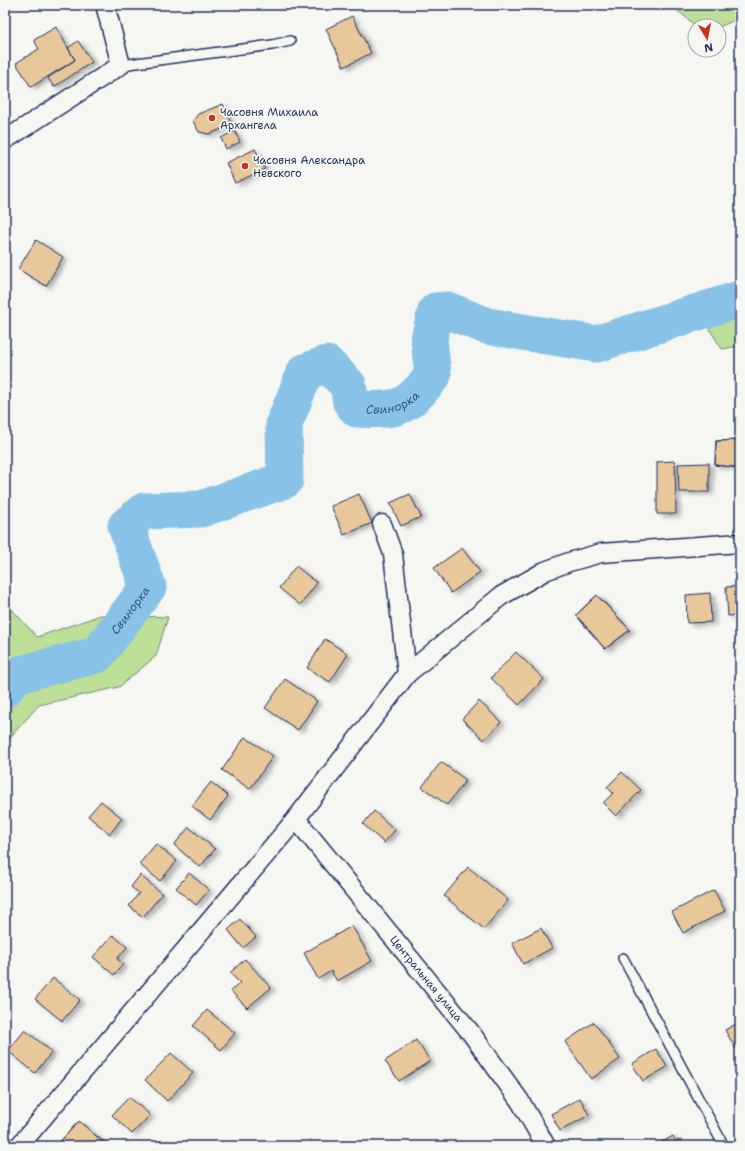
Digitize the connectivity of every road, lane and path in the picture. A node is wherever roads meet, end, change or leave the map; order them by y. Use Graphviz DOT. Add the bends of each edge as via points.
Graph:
graph roads {
  1 [pos="105,5"];
  2 [pos="290,41"];
  3 [pos="121,66"];
  4 [pos="5,140"];
  5 [pos="382,524"];
  6 [pos="740,543"];
  7 [pos="407,674"];
  8 [pos="296,819"];
  9 [pos="623,958"];
  10 [pos="544,1145"];
  11 [pos="19,1146"];
  12 [pos="724,1146"];
  1 -- 3 [label="street"];
  2 -- 3 [label="lane"];
  3 -- 4 [label="street"];
  5 -- 7 [label="street" via="393,554"];
  6 -- 7 [label="street" via="601,553 545,571 501,596"];
  7 -- 8 [label="street"];
  8 -- 10 [label="street, Центральная улица" via="471,1033 520,1101"];
  8 -- 11 [label="street"];
  9 -- 12 [label="lane"];
}
